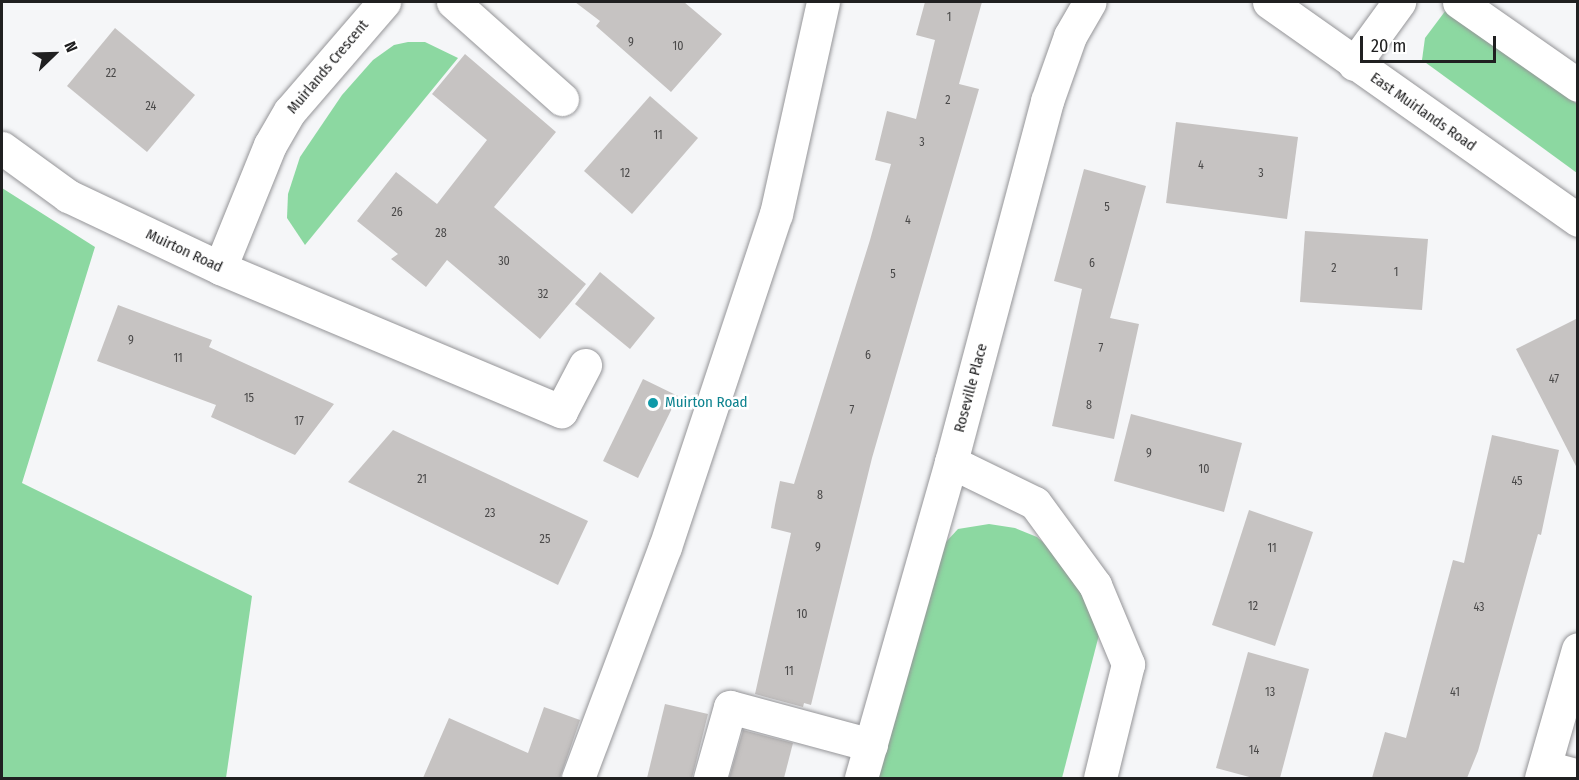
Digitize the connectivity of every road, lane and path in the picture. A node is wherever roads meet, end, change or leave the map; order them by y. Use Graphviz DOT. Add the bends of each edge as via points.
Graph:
graph roads {
  1 [pos="384,2"];
  2 [pos="453,2"];
  3 [pos="823,2"];
  4 [pos="1090,2"];
  5 [pos="1269,2"];
  6 [pos="1399,2"];
  7 [pos="1459,2"];
  8 [pos="1354,64"];
  9 [pos="1578,85"];
  10 [pos="562,99"];
  11 [pos="2,148"];
  12 [pos="1578,220"];
  13 [pos="220,268"];
  14 [pos="585,365"];
  15 [pos="951,462"];
  16 [pos="1578,649"];
  17 [pos="871,745"];
  18 [pos="1543,773"];
  19 [pos="1578,776"];
  20 [pos="578,778"];
  21 [pos="710,778"];
  22 [pos="861,778"];
  23 [pos="1100,778"];
  1 -- 13 [label="street, Muirlands Crescent" via="290,111 270,145"];
  2 -- 10 [label="street"];
  3 -- 20 [label="street" via="776,213 665,547"];
  4 -- 15 [label="street, Roseville Place" via="1070,36 1047,101"];
  5 -- 8 [label="street, East Muirlands Road"];
  6 -- 8 [label="street"];
  7 -- 9 [label="street"];
  8 -- 12 [label="street, East Muirlands Road"];
  11 -- 13 [label="street, Muirton Road" via="68,196"];
  13 -- 14 [label="street, Muirton Road" via="561,411"];
  15 -- 17 [label="street, Roseville Place"];
  15 -- 23 [label="street" via="1035,503 1095,585 1128,664"];
  16 -- 18 [label="street"];
  17 -- 21 [label="street" via="730,707"];
  17 -- 22 [label="street, Roseville Place"];
  18 -- 19 [label="street"];
}
